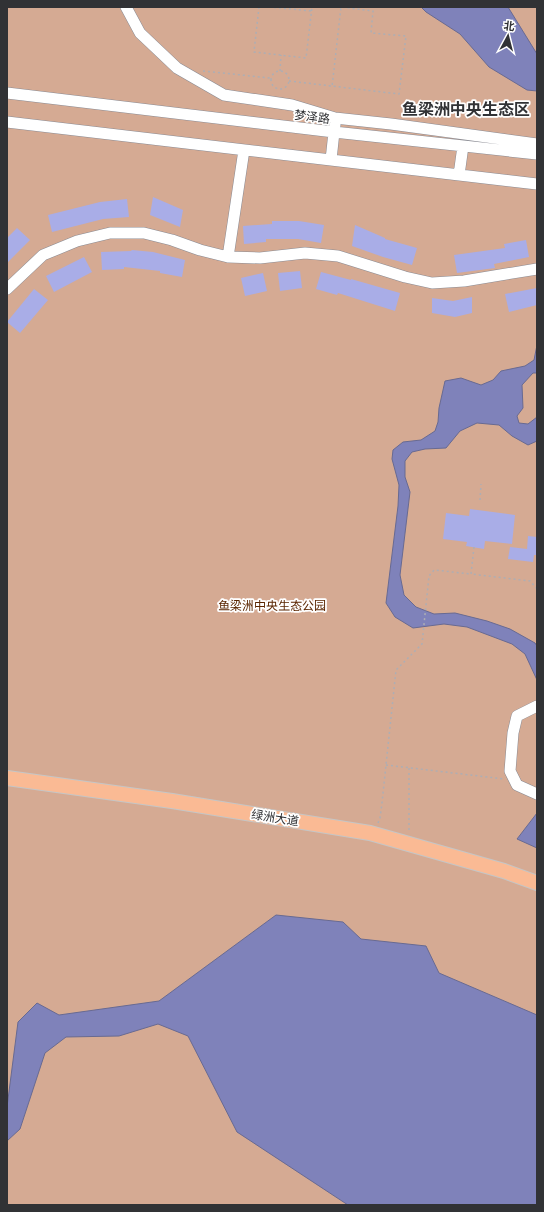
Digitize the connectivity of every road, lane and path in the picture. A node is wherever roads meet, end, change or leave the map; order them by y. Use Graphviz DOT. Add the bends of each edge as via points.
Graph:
graph roads {
  1 [pos="126,7"];
  2 [pos="259,7"];
  3 [pos="269,7"];
  4 [pos="312,7"];
  5 [pos="374,7"];
  6 [pos="312,11"];
  7 [pos="374,11"];
  8 [pos="281,55"];
  9 [pos="201,70"];
  10 [pos="280,71"];
  11 [pos="270,78"];
  12 [pos="289,82"];
  13 [pos="332,87"];
  14 [pos="7,93"];
  15 [pos="336,118"];
  16 [pos="7,122"];
  17 [pos="334,132"];
  18 [pos="537,144"];
  19 [pos="463,146"];
  20 [pos="244,150"];
  21 [pos="537,154"];
  22 [pos="331,160"];
  23 [pos="460,175"];
  24 [pos="537,184"];
  25 [pos="228,256"];
  26 [pos="537,269"];
  27 [pos="7,289"];
  28 [pos="482,484"];
  29 [pos="480,500"];
  30 [pos="474,547"];
  31 [pos="471,574"];
  32 [pos="537,589"];
  33 [pos="537,706"];
  34 [pos="386,765"];
  35 [pos="409,768"];
  36 [pos="7,778"];
  37 [pos="514,780"];
  38 [pos="537,794"];
  39 [pos="373,834"];
  40 [pos="409,844"];
  41 [pos="537,883"];
  1 -- 15 [label="street" via="140,33 177,68 224,95 292,105"];
  2 -- 8 [label="path" via="254,52"];
  3 -- 6 [label="path"];
  4 -- 6 [label="path"];
  5 -- 7 [label="path"];
  6 -- 8 [label="path" via="306,58"];
  7 -- 13 [label="path" via="341,7"];
  7 -- 13 [label="path" via="371,32 406,36 399,94"];
  8 -- 10 [label="path"];
  9 -- 11 [label="path"];
  10 -- 11 [label="path"];
  10 -- 12 [label="path" via="285,73"];
  11 -- 12 [label="path" via="273,87 278,90 286,87"];
  12 -- 13 [label="path"];
  14 -- 17 [label="street, 梦泽路"];
  15 -- 17 [label="street"];
  15 -- 18 [label="street"];
  16 -- 20 [label="street"];
  17 -- 19 [label="street"];
  17 -- 22 [label="street, 梦泽路"];
  19 -- 21 [label="street"];
  19 -- 23 [label="street"];
  20 -- 22 [label="street"];
  20 -- 25 [label="street"];
  22 -- 23 [label="street"];
  23 -- 24 [label="street"];
  25 -- 26 [label="street" via="260,258 305,253 338,256 432,283 464,281"];
  25 -- 27 [label="street" via="144,233 110,233 77,241 43,254"];
  28 -- 29 [label="path"];
  30 -- 31 [label="path"];
  31 -- 32 [label="path" via="530,581"];
  31 -- 34 [label="path" via="434,570 429,576 422,644 396,670"];
  33 -- 37 [label="street" via="517,716 510,771"];
  34 -- 35 [label="path"];
  34 -- 39 [label="path" via="380,818"];
  35 -- 37 [label="path"];
  35 -- 40 [label="path"];
  36 -- 39 [label="main road, 绿洲大道" via="172,801"];
  37 -- 38 [label="street" via="517,785"];
  39 -- 40 [label="main road, 绿洲大道"];
  40 -- 41 [label="main road, 绿洲大道"];
}
